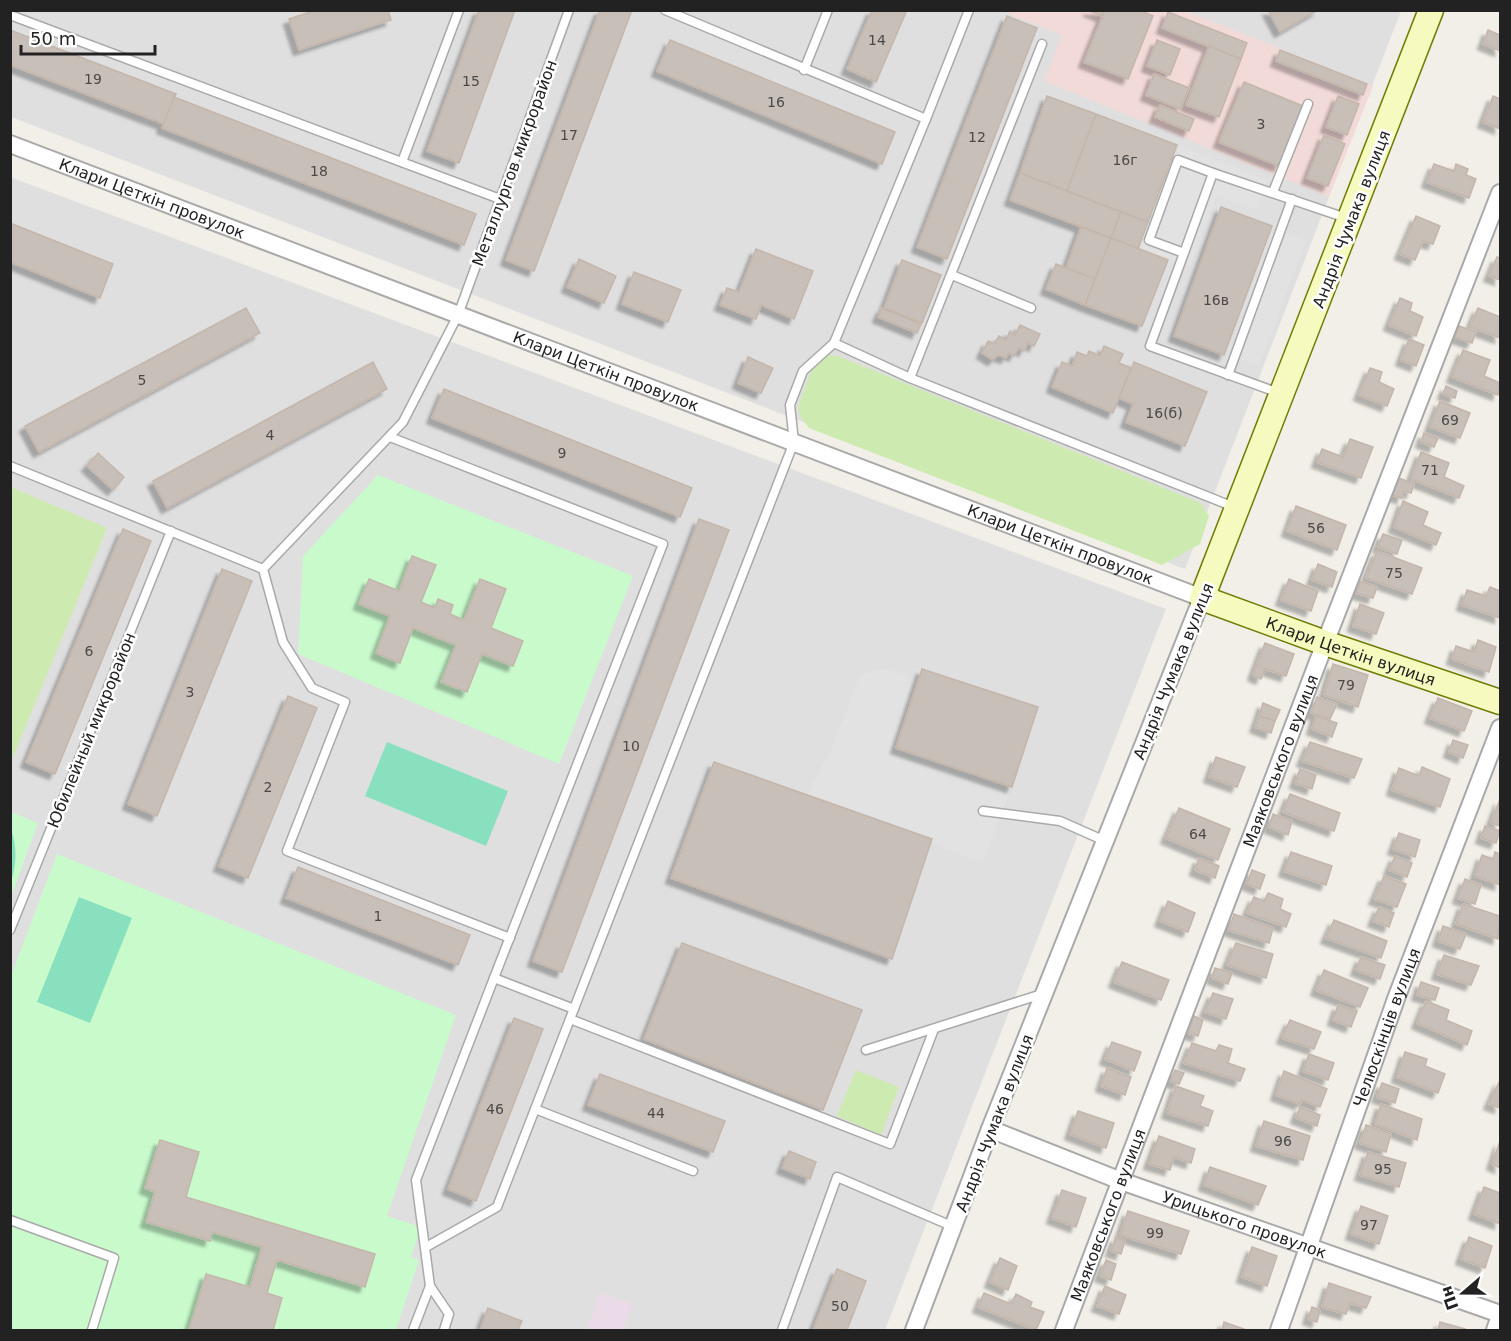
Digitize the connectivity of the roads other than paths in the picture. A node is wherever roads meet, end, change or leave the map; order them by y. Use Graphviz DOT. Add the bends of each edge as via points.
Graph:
graph roads {
  1 [pos="459,10"];
  2 [pos="569,10"];
  3 [pos="665,10"];
  4 [pos="828,10"];
  5 [pos="969,10"];
  6 [pos="1431,10"];
  7 [pos="10,15"];
  8 [pos="1042,44"];
  9 [pos="804,70"];
  10 [pos="1308,105"];
  11 [pos="926,119"];
  12 [pos="10,144"];
  13 [pos="402,162"];
  14 [pos="1213,173"];
  15 [pos="1273,192"];
  16 [pos="1500,193"];
  17 [pos="500,199"];
  18 [pos="1292,199"];
  19 [pos="1351,219"];
  20 [pos="1184,253"];
  21 [pos="952,275"];
  22 [pos="1031,308"];
  23 [pos="458,315"];
  24 [pos="834,343"];
  25 [pos="1228,375"];
  26 [pos="910,378"];
  27 [pos="1282,394"];
  28 [pos="390,437"];
  29 [pos="794,442"];
  30 [pos="10,466"];
  31 [pos="1237,508"];
  32 [pos="171,531"];
  33 [pos="263,569"];
  34 [pos="1202,598"];
  35 [pos="1325,644"];
  36 [pos="1500,702"];
  37 [pos="1500,729"];
  38 [pos="983,811"];
  39 [pos="1106,841"];
  40 [pos="10,930"];
  41 [pos="510,938"];
  42 [pos="494,978"];
  43 [pos="1046,993"];
  44 [pos="574,1009"];
  45 [pos="570,1019"];
  46 [pos="934,1029"];
  47 [pos="866,1050"];
  48 [pos="535,1109"];
  49 [pos="990,1129"];
  50 [pos="693,1171"];
  51 [pos="1121,1181"];
  52 [pos="10,1220"];
  53 [pos="954,1227"];
  54 [pos="1308,1245"];
  55 [pos="426,1247"];
  56 [pos="430,1286"];
  57 [pos="1500,1315"];
  58 [pos="92,1330"];
  59 [pos="413,1330"];
  60 [pos="444,1330"];
  61 [pos="782,1330"];
  62 [pos="914,1330"];
  63 [pos="1064,1330"];
  64 [pos="1279,1330"];
  65 [pos="1495,1330"];
  1 -- 13 [label="lane"];
  2 -- 17 [label="lane, Металлургов микрорайон"];
  3 -- 9 [label="lane"];
  4 -- 9 [label="lane"];
  5 -- 11 [label="lane"];
  6 -- 19 [label="street, Андрія Чумака вулиця"];
  7 -- 13 [label="lane"];
  8 -- 21 [label="lane"];
  9 -- 11 [label="lane"];
  10 -- 15 [label="lane"];
  11 -- 24 [label="lane"];
  12 -- 23 [label="street, Клари Цеткін провулок"];
  13 -- 17 [label="lane"];
  14 -- 15 [label="lane"];
  14 -- 20 [label="lane"];
  14 -- 20 [label="lane" via="1178,160 1149,240"];
  15 -- 18 [label="lane"];
  16 -- 35 [label="street, Маяковського вулиця"];
  17 -- 23 [label="lane, Металлургов микрорайон"];
  18 -- 19 [label="lane"];
  18 -- 25 [label="lane"];
  19 -- 27 [label="street, Андрія Чумака вулиця"];
  20 -- 25 [label="lane" via="1150,346"];
  21 -- 22 [label="lane"];
  21 -- 26 [label="lane"];
  23 -- 28 [label="lane, Металлургов микрорайон" via="403,422"];
  23 -- 29 [label="street, Клари Цеткін провулок"];
  24 -- 26 [label="lane"];
  24 -- 29 [label="lane" via="803,371 790,405"];
  25 -- 27 [label="lane"];
  26 -- 31 [label="lane"];
  27 -- 31 [label="street, Андрія Чумака вулиця"];
  28 -- 33 [label="lane, Металлургов микрорайон"];
  28 -- 41 [label="lane" via="663,544"];
  29 -- 34 [label="street, Клари Цеткін провулок"];
  29 -- 44 [label="lane"];
  30 -- 32 [label="lane"];
  31 -- 34 [label="street, Андрія Чумака вулиця"];
  32 -- 33 [label="lane"];
  32 -- 40 [label="lane, Юбилейный микрорайон"];
  33 -- 41 [label="lane" via="288,651 312,688 345,702 287,851"];
  34 -- 35 [label="street, Клари Цеткін вулиця"];
  34 -- 39 [label="street, Андрія Чумака вулиця"];
  35 -- 36 [label="street, Клари Цеткін вулиця"];
  35 -- 51 [label="street, Маяковського вулиця"];
  37 -- 54 [label="street, Челюскінців вулиця" via="1397,996"];
  38 -- 39 [label="lane" via="1060,821"];
  39 -- 43 [label="street, Андрія Чумака вулиця"];
  41 -- 42 [label="lane"];
  42 -- 44 [label="lane"];
  42 -- 55 [label="lane" via="416,1180"];
  43 -- 46 [label="lane"];
  43 -- 49 [label="street, Андрія Чумака вулиця"];
  44 -- 45 [label="lane"];
  45 -- 46 [label="lane" via="890,1144"];
  45 -- 48 [label="lane"];
  46 -- 47 [label="lane"];
  48 -- 50 [label="lane"];
  48 -- 55 [label="lane" via="497,1207"];
  49 -- 51 [label="street, Урицького провулок"];
  49 -- 53 [label="street, Андрія Чумака вулиця"];
  51 -- 54 [label="street, Урицького провулок"];
  51 -- 63 [label="street, Маяковського вулиця"];
  52 -- 58 [label="lane" via="114,1258"];
  53 -- 61 [label="lane" via="837,1178"];
  53 -- 62 [label="street, Андрія Чумака вулиця"];
  54 -- 57 [label="street, Урицького провулок"];
  54 -- 64 [label="street, Челюскінців вулиця"];
  55 -- 56 [label="lane"];
  56 -- 59 [label="lane"];
  56 -- 60 [label="lane" via="449,1314"];
  57 -- 65 [label="street"];
}
